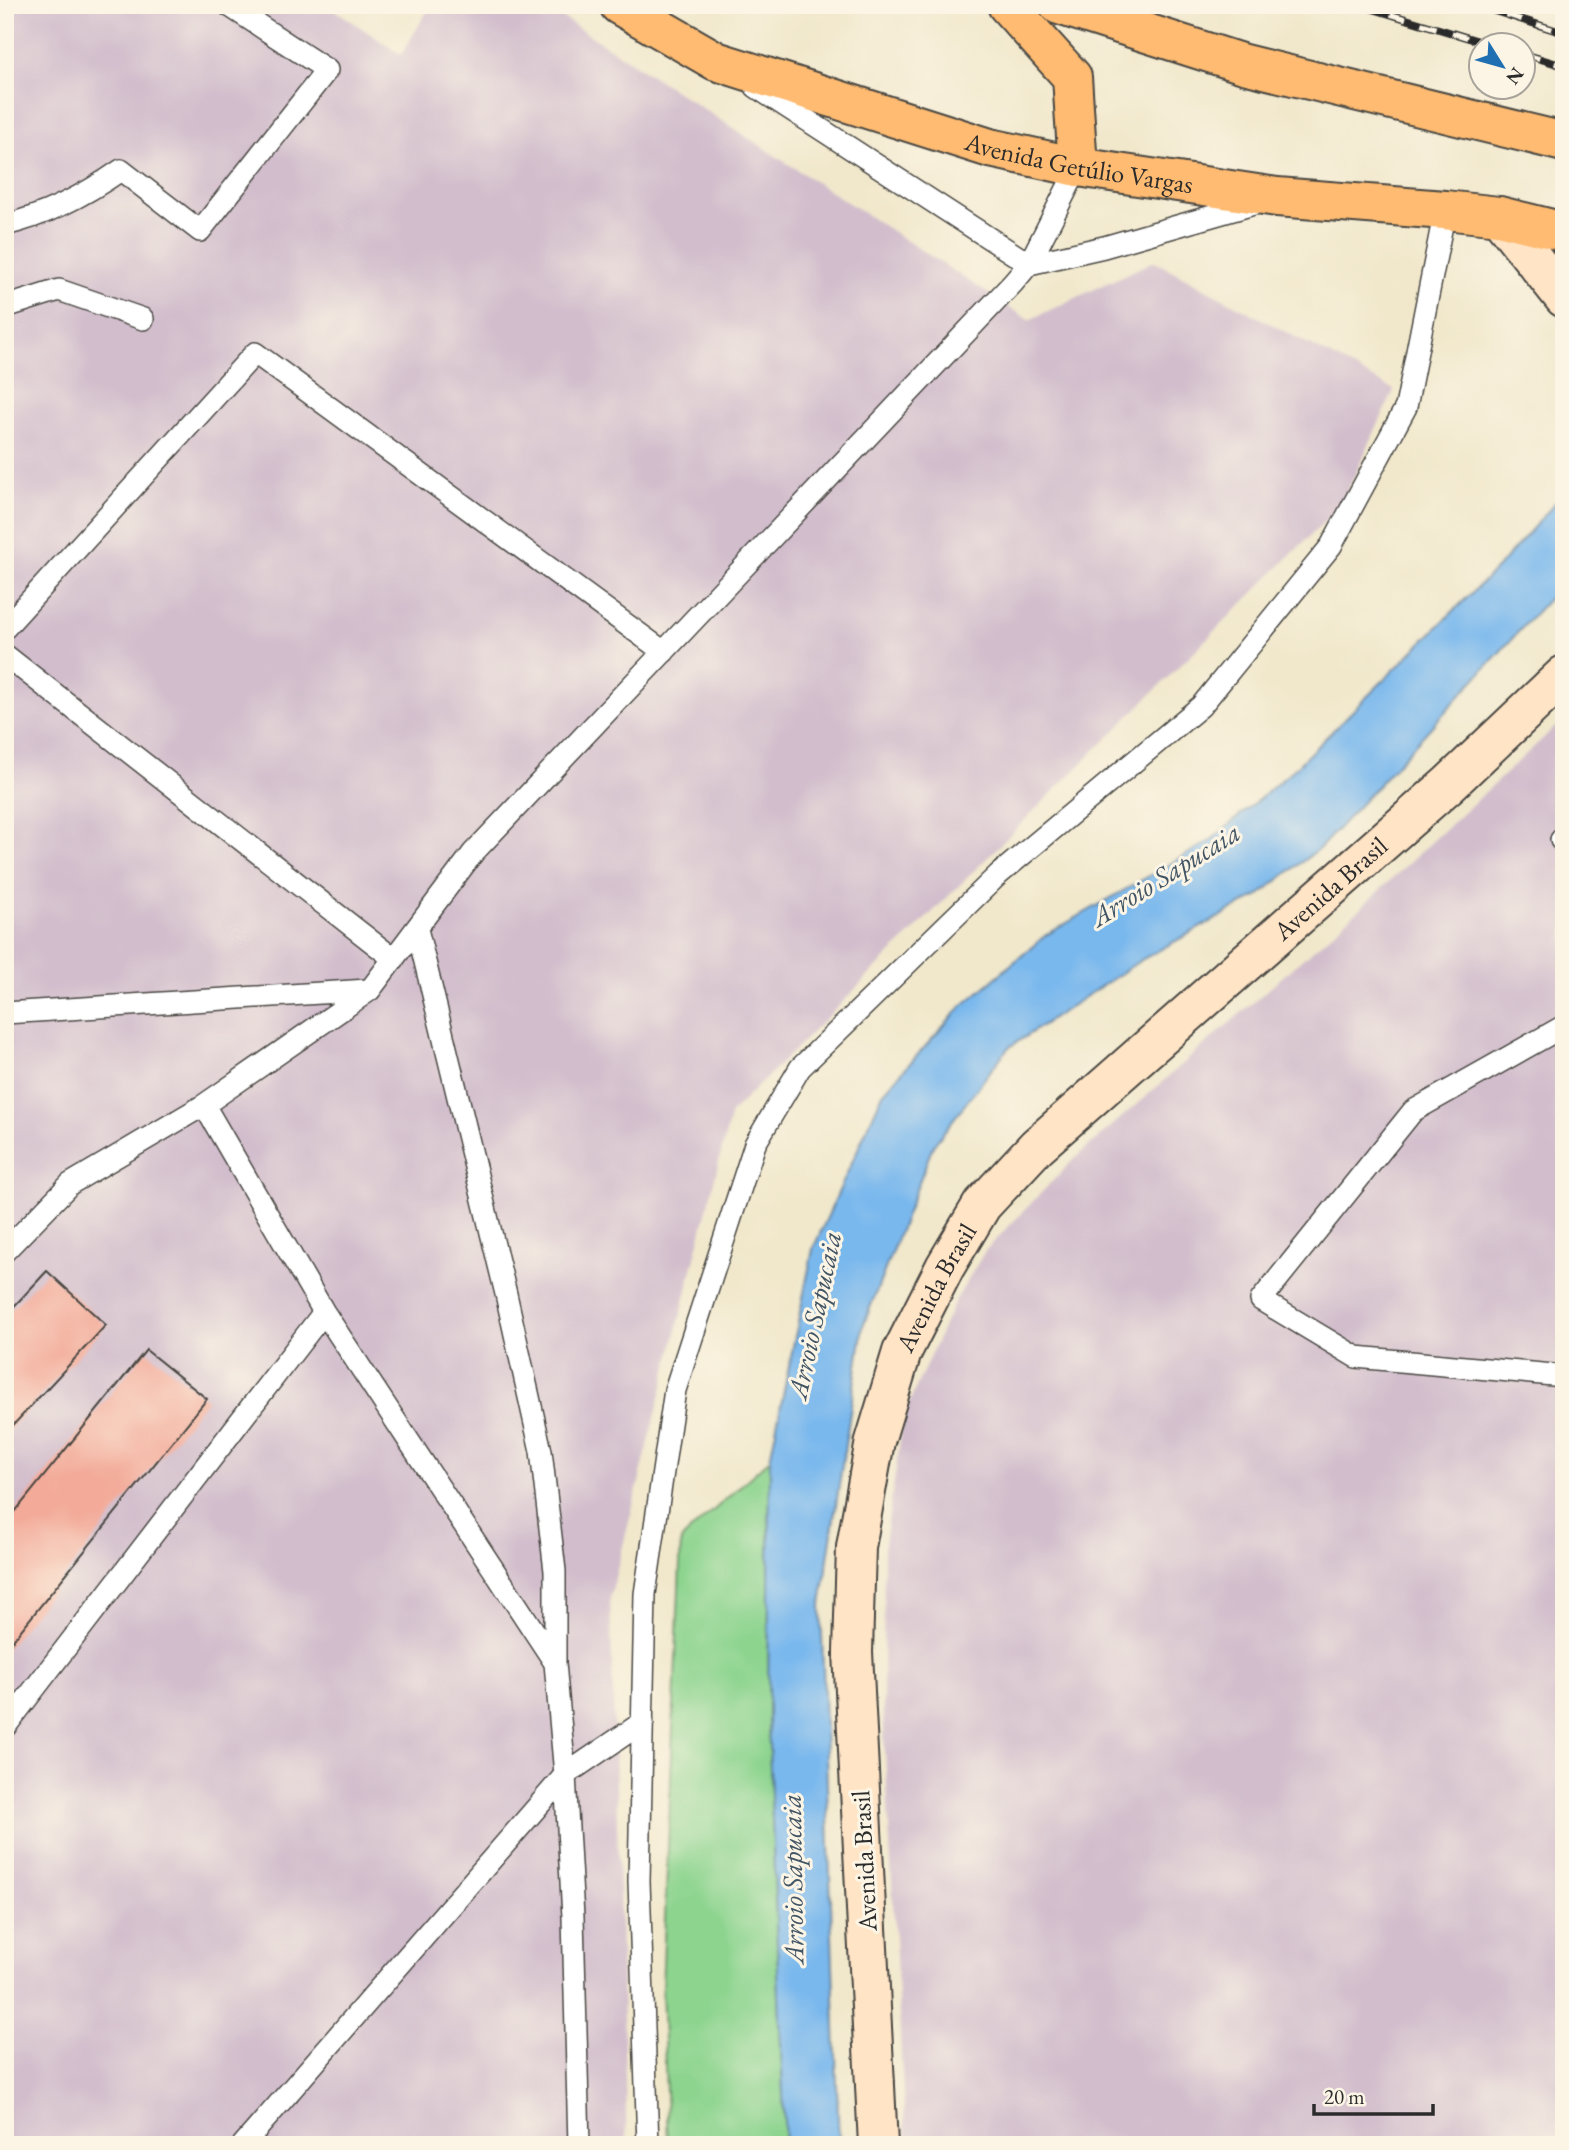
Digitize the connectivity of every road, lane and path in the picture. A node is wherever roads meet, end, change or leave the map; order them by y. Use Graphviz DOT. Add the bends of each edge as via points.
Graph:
graph roads {
  1 [pos="228,5"];
  2 [pos="619,5"];
  3 [pos="1007,5"];
  4 [pos="1059,5"];
  5 [pos="716,61"];
  6 [pos="1564,142"];
  7 [pos="1078,167"];
  8 [pos="1277,197"];
  9 [pos="1445,210"];
  10 [pos="1499,216"];
  11 [pos="5,225"];
  12 [pos="1564,232"];
  13 [pos="1029,264"];
  14 [pos="1564,298"];
  15 [pos="5,307"];
  16 [pos="143,319"];
  17 [pos="5,628"];
  18 [pos="664,652"];
  19 [pos="5,655"];
  20 [pos="1561,675"];
  21 [pos="416,929"];
  22 [pos="394,959"];
  23 [pos="370,990"];
  24 [pos="5,1013"];
  25 [pos="1564,1026"];
  26 [pos="204,1105"];
  27 [pos="5,1251"];
  28 [pos="324,1312"];
  29 [pos="1564,1376"];
  30 [pos="555,1663"];
  31 [pos="643,1722"];
  32 [pos="5,1727"];
  33 [pos="565,1775"];
  34 [pos="243,2145"];
  35 [pos="579,2145"];
  36 [pos="648,2145"];
  37 [pos="878,2145"];
  1 -- 11 [label="lane" via="327,69 201,231 121,170 86,194 28,220"];
  2 -- 5 [label="main road, Avenida Getúlio Vargas"];
  3 -- 7 [label="main road" via="1072,77"];
  4 -- 6 [label="main road" via="1244,64"];
  5 -- 7 [label="main road, Avenida Getúlio Vargas" via="990,148"];
  5 -- 13 [label="lane"];
  7 -- 8 [label="main road, Avenida Getúlio Vargas"];
  7 -- 13 [label="lane"];
  8 -- 9 [label="main road, Avenida Getúlio Vargas"];
  8 -- 13 [label="lane"];
  9 -- 10 [label="main road, Avenida Getúlio Vargas"];
  9 -- 31 [label="lane" via="1406,407 1331,546 1201,706 998,875 800,1068 755,1144 675,1390 645,1594"];
  10 -- 12 [label="main road, Avenida Getúlio Vargas"];
  10 -- 14 [label="main road"];
  13 -- 18 [label="lane"];
  15 -- 16 [label="lane" via="59,290"];
  17 -- 18 [label="lane" via="255,353"];
  18 -- 21 [label="lane" via="473,853"];
  19 -- 22 [label="lane"];
  20 -- 37 [label="main road, Avenida Brasil" via="1449,784 1037,1146 982,1205 902,1352 875,1441 856,1547 853,1652"];
  21 -- 22 [label="lane"];
  21 -- 30 [label="lane" via="541,1451 555,1571"];
  22 -- 23 [label="lane"];
  23 -- 24 [label="lane"];
  23 -- 26 [label="lane"];
  25 -- 29 [label="lane" via="1413,1111 1261,1300 1356,1357"];
  26 -- 27 [label="lane" via="70,1184"];
  26 -- 28 [label="lane"];
  28 -- 30 [label="lane"];
  28 -- 32 [label="lane"];
  30 -- 33 [label="lane"];
  31 -- 33 [label="lane"];
  31 -- 36 [label="lane" via="639,1881"];
  33 -- 34 [label="lane"];
  33 -- 35 [label="lane"];
}
